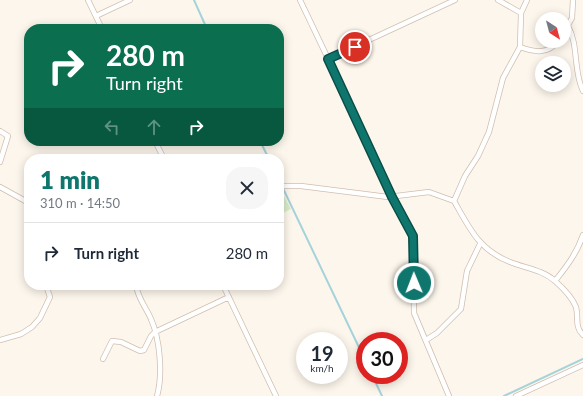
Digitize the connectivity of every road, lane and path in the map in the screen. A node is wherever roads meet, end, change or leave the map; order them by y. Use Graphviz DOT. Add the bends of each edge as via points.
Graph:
graph roads {
  1 [pos="88,0"];
  2 [pos="130,0"];
  3 [pos="300,0"];
  4 [pos="455,0"];
  5 [pos="498,0"];
  6 [pos="527,0"];
  7 [pos="569,0"];
  8 [pos="573,2"];
  9 [pos="521,13"];
  10 [pos="96,16"];
  11 [pos="571,20"];
  12 [pos="100,24"];
  13 [pos="571,33"];
  14 [pos="520,47"];
  15 [pos="551,48"];
  16 [pos="328,59"];
  17 [pos="583,91"];
  18 [pos="0,131"];
  19 [pos="0,162"];
  20 [pos="284,186"];
  21 [pos="0,187"];
  22 [pos="392,197"];
  23 [pos="24,200"];
  24 [pos="454,202"];
  25 [pos="583,235"];
  26 [pos="480,244"];
  27 [pos="555,281"];
  28 [pos="48,290"];
  29 [pos="137,290"];
  30 [pos="225,290"];
  31 [pos="229,298"];
  32 [pos="155,332"];
  33 [pos="583,335"];
  34 [pos="0,340"];
  35 [pos="426,340"];
  36 [pos="103,359"];
  37 [pos="583,365"];
  38 [pos="157,396"];
  39 [pos="276,396"];
  40 [pos="449,396"];
  41 [pos="516,396"];
  1 -- 10 [label="street"];
  2 -- 10 [label="street"];
  3 -- 16 [label="street"];
  4 -- 16 [label="street"];
  5 -- 9 [label="street"];
  6 -- 9 [label="street"];
  7 -- 8 [label="street"];
  8 -- 11 [label="street"];
  9 -- 14 [label="street"];
  10 -- 12 [label="street"];
  13 -- 17 [label="street" via="579,82"];
  14 -- 15 [label="street" via="536,51"];
  14 -- 24 [label="street" via="503,78 489,132"];
  16 -- 22 [label="street"];
  18 -- 19 [label="street" via="8,136"];
  20 -- 22 [label="street"];
  21 -- 23 [label="street"];
  22 -- 24 [label="street" via="429,192"];
  22 -- 35 [label="street" via="413,236 414,313"];
  24 -- 26 [label="street"];
  25 -- 27 [label="street" via="575,255"];
  26 -- 27 [label="street" via="489,252"];
  26 -- 35 [label="street" via="467,271 461,309 437,334"];
  27 -- 33 [label="street" via="572,300 576,308 576,325"];
  28 -- 34 [label="street" via="50,297 37,323 21,334"];
  29 -- 32 [label="street"];
  30 -- 31 [label="street"];
  31 -- 32 [label="street"];
  31 -- 39 [label="street"];
  32 -- 36 [label="street" via="146,348 140,351 121,342 112,341"];
  32 -- 38 [label="street" via="162,367 161,385"];
  35 -- 40 [label="street"];
  37 -- 41 [label="street"];
}
